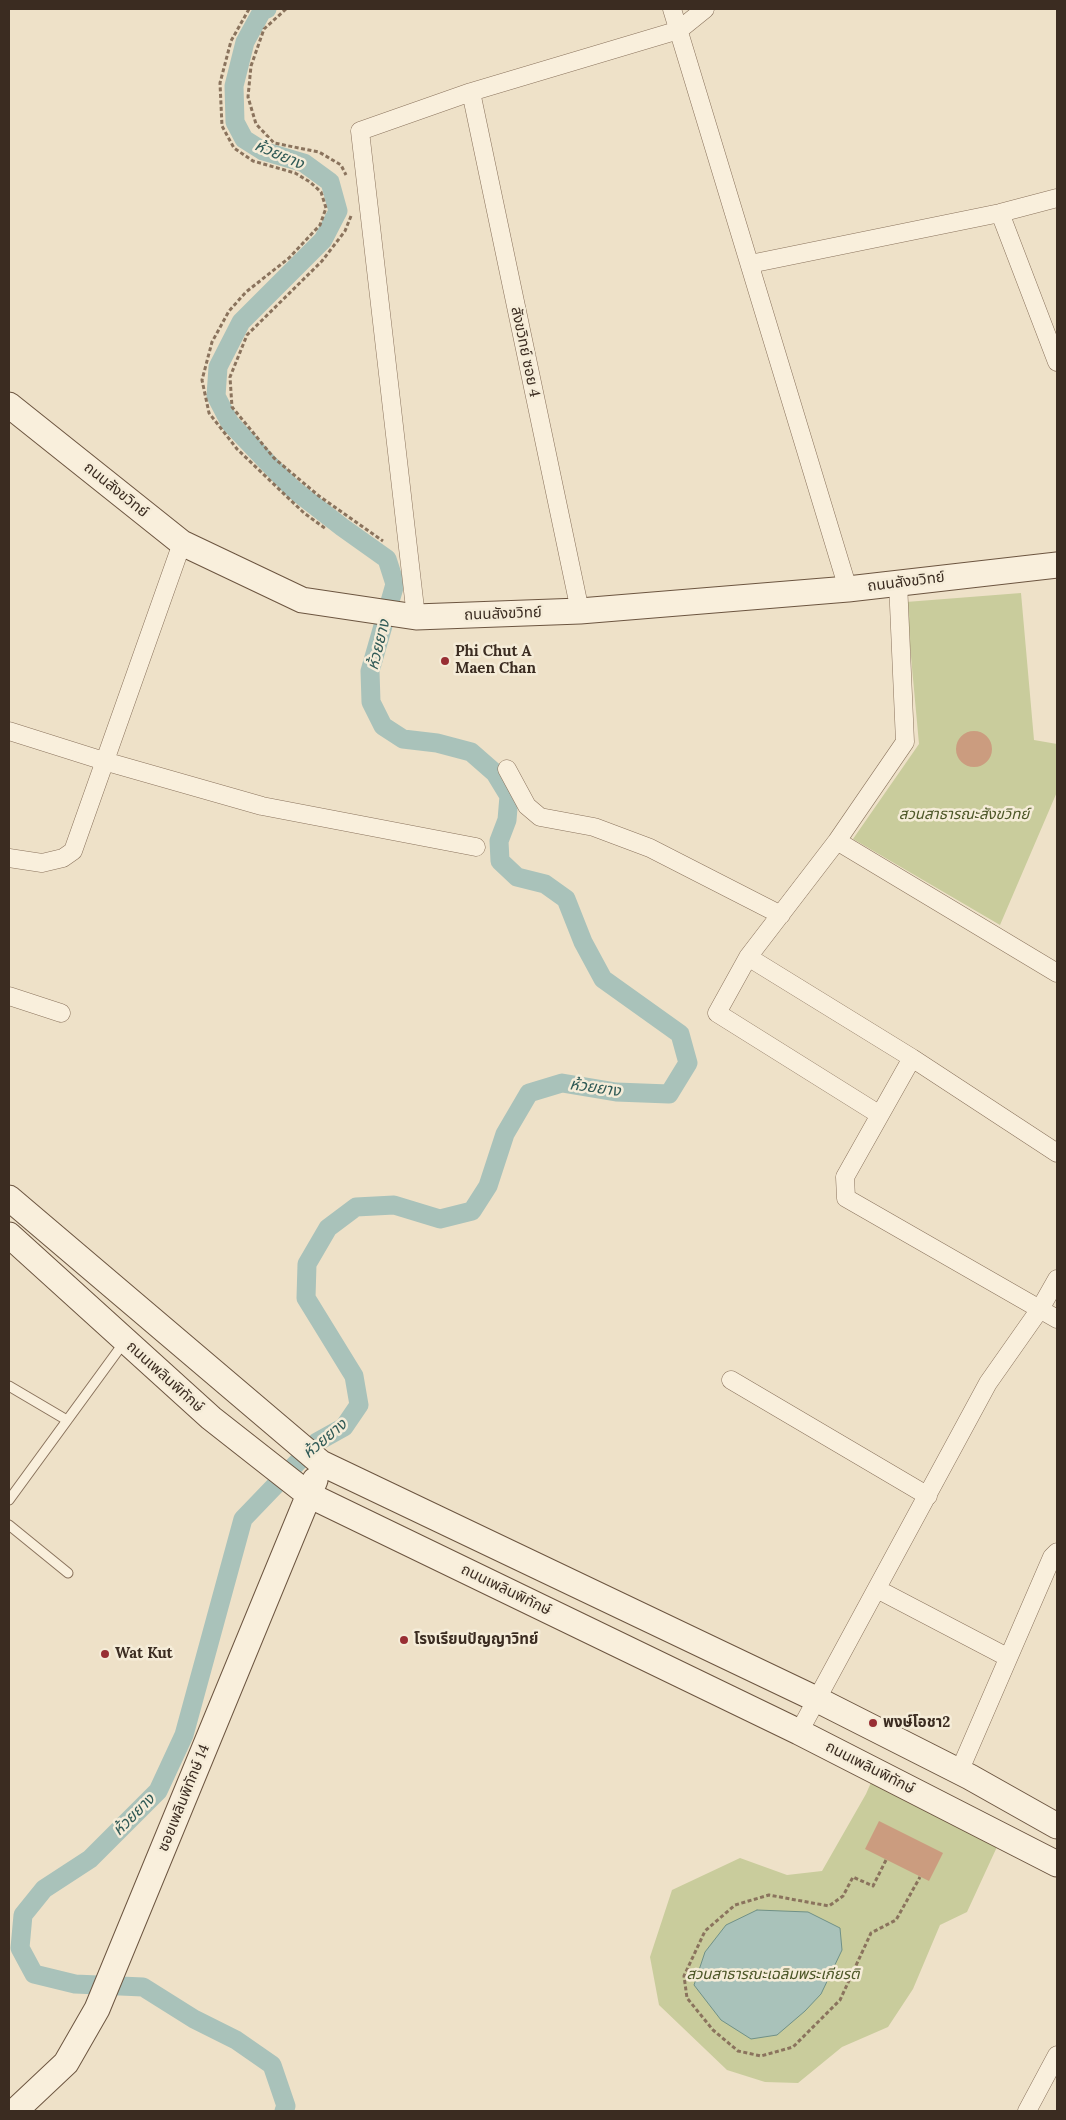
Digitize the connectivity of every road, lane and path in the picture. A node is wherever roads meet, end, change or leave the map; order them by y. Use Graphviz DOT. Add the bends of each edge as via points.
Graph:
graph roads {
  1 [pos="249,9"];
  2 [pos="286,9"];
  3 [pos="672,9"];
  4 [pos="705,9"];
  5 [pos="679,30"];
  6 [pos="471,92"];
  7 [pos="348,180"];
  8 [pos="1057,198"];
  9 [pos="354,210"];
  10 [pos="1000,213"];
  11 [pos="750,264"];
  12 [pos="1057,362"];
  13 [pos="9,405"];
  14 [pos="326,529"];
  15 [pos="383,541"];
  16 [pos="182,543"];
  17 [pos="1057,564"];
  18 [pos="898,582"];
  19 [pos="848,589"];
  20 [pos="580,611"];
  21 [pos="416,617"];
  22 [pos="9,731"];
  23 [pos="104,761"];
  24 [pos="506,769"];
  25 [pos="837,841"];
  26 [pos="476,847"];
  27 [pos="9,858"];
  28 [pos="780,915"];
  29 [pos="748,957"];
  30 [pos="1057,973"];
  31 [pos="9,996"];
  32 [pos="61,1013"];
  33 [pos="912,1058"];
  34 [pos="880,1115"];
  35 [pos="1057,1153"];
  36 [pos="9,1198"];
  37 [pos="9,1236"];
  38 [pos="1057,1279"];
  39 [pos="1040,1310"];
  40 [pos="1057,1319"];
  41 [pos="125,1341"];
  42 [pos="731,1380"];
  43 [pos="9,1386"];
  44 [pos="65,1420"];
  45 [pos="321,1464"];
  46 [pos="309,1494"];
  47 [pos="928,1496"];
  48 [pos="9,1500"];
  49 [pos="9,1525"];
  50 [pos="1057,1552"];
  51 [pos="68,1572"];
  52 [pos="876,1590"];
  53 [pos="1008,1657"];
  54 [pos="816,1699"];
  55 [pos="799,1732"];
  56 [pos="959,1772"];
  57 [pos="1057,1826"];
  58 [pos="886,1860"];
  59 [pos="1057,1864"];
  60 [pos="920,1877"];
  61 [pos="1057,2054"];
  62 [pos="14,2111"];
  63 [pos="1027,2111"];
  1 -- 14 [label="path" via="231,41 220,83 222,126 234,148 253,161 295,173 310,182 321,192 326,208 320,225 289,258 246,292 228,311 212,342 202,380 209,413 237,449 284,495"];
  2 -- 7 [label="path" via="264,29 252,66 248,97 256,124 274,144 318,152 342,165"];
  3 -- 5 [label="street"];
  4 -- 5 [label="street"];
  5 -- 6 [label="street"];
  5 -- 11 [label="street"];
  6 -- 20 [label="street, สังขวิทย์ ซอย 4"];
  6 -- 21 [label="street" via="360,131"];
  8 -- 10 [label="street"];
  9 -- 15 [label="path" via="345,232 322,261 247,335 230,377 232,407 274,458 319,496"];
  10 -- 11 [label="street"];
  10 -- 12 [label="street"];
  11 -- 19 [label="street"];
  13 -- 16 [label="main road, ถนนสังขวิทย์"];
  16 -- 21 [label="main road, ถนนสังขวิทย์" via="302,600"];
  16 -- 23 [label="street"];
  17 -- 18 [label="main road, ถนนสังขวิทย์"];
  18 -- 19 [label="main road, ถนนสังขวิทย์"];
  18 -- 25 [label="street" via="905,742"];
  19 -- 20 [label="main road, ถนนสังขวิทย์"];
  20 -- 21 [label="main road, ถนนสังขวิทย์"];
  22 -- 23 [label="street"];
  23 -- 26 [label="street" via="262,806"];
  23 -- 27 [label="street" via="73,851 63,858 42,864"];
  24 -- 28 [label="street" via="527,806 540,817 594,827 650,848"];
  25 -- 28 [label="street"];
  25 -- 30 [label="street"];
  28 -- 29 [label="street"];
  29 -- 33 [label="street"];
  29 -- 34 [label="street" via="717,1013"];
  31 -- 32 [label="street"];
  33 -- 34 [label="street"];
  33 -- 35 [label="street"];
  34 -- 39 [label="street" via="846,1177 846,1198"];
  36 -- 45 [label="main road"];
  37 -- 41 [label="main road, ถนนเพลินพิทักษ์"];
  38 -- 39 [label="street"];
  39 -- 40 [label="street"];
  39 -- 47 [label="street" via="988,1383"];
  41 -- 44 [label="lane"];
  41 -- 46 [label="main road, ถนนเพลินพิทักษ์" via="211,1418"];
  42 -- 47 [label="street"];
  43 -- 44 [label="lane"];
  44 -- 48 [label="lane"];
  45 -- 46 [label="main road, ซอยเพลินพิทักษ์ 14"];
  45 -- 54 [label="main road"];
  46 -- 55 [label="main road, ถนนเพลินพิทักษ์"];
  46 -- 62 [label="main road, ซอยเพลินพิทักษ์ 14" via="97,2009 66,2063"];
  47 -- 52 [label="street"];
  49 -- 51 [label="lane"];
  50 -- 53 [label="street"];
  52 -- 53 [label="street"];
  52 -- 54 [label="street"];
  53 -- 56 [label="street"];
  54 -- 55 [label="street"];
  54 -- 56 [label="main road"];
  55 -- 59 [label="main road, ถนนเพลินพิทักษ์"];
  56 -- 57 [label="main road"];
  58 -- 60 [label="path" via="873,1886 853,1877 843,1896 828,1906 769,1895 735,1905 706,1931 684,1976 687,1998 713,2030 738,2051 761,2056 793,2047 840,2000 870,1933 896,1920"];
  61 -- 63 [label="street"];
}
